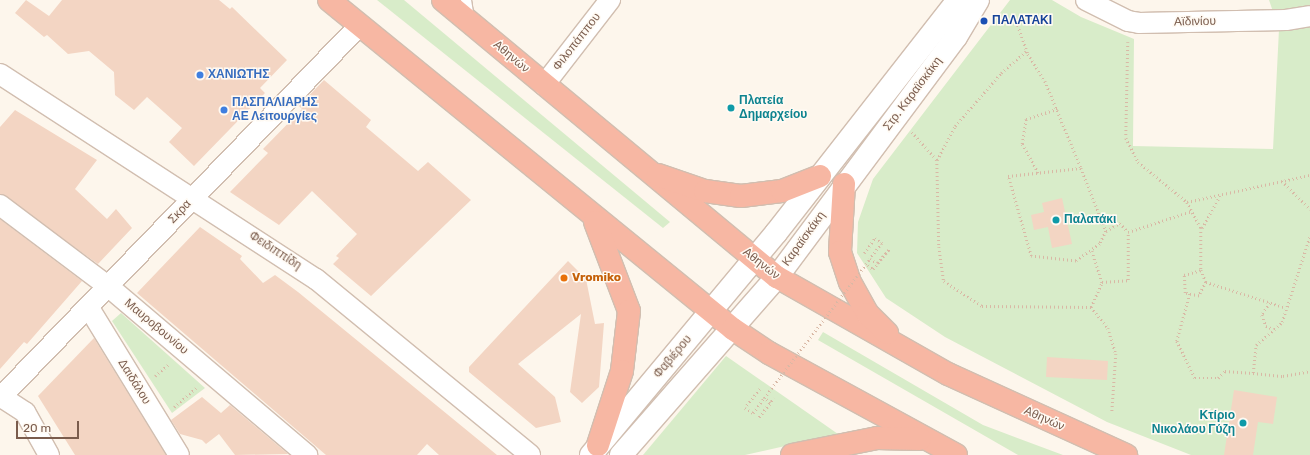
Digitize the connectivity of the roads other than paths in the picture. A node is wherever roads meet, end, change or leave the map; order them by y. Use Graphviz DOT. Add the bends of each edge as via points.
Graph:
graph roads {
  1 [pos="329,0"];
  2 [pos="443,0"];
  3 [pos="466,0"];
  4 [pos="610,0"];
  5 [pos="958,0"];
  6 [pos="978,0"];
  7 [pos="1086,0"];
  8 [pos="1310,16"];
  9 [pos="469,22"];
  10 [pos="359,26"];
  11 [pos="0,74"];
  12 [pos="544,84"];
  13 [pos="644,169"];
  14 [pos="820,176"];
  15 [pos="844,184"];
  16 [pos="192,199"];
  17 [pos="0,205"];
  18 [pos="595,220"];
  19 [pos="754,258"];
  20 [pos="777,277"];
  21 [pos="109,287"];
  22 [pos="89,308"];
  23 [pos="711,312"];
  24 [pos="733,329"];
  25 [pos="908,353"];
  26 [pos="0,397"];
  27 [pos="921,439"];
  28 [pos="595,450"];
  29 [pos="813,453"];
  30 [pos="49,455"];
  31 [pos="179,455"];
  32 [pos="308,455"];
  33 [pos="530,455"];
  34 [pos="621,455"];
  35 [pos="792,455"];
  36 [pos="956,455"];
  37 [pos="1126,455"];
  1 -- 10 [label="highway"];
  2 -- 9 [label="highway, Αθηνών"];
  3 -- 9 [label="lane"];
  4 -- 12 [label="street, Φιλοπάππου"];
  5 -- 14 [label="main road, Στρ. Καραϊσκάκη"];
  6 -- 15 [label="main road, Στρ. Καραϊσκάκη" via="956,37"];
  7 -- 8 [label="street, Αϊδινίου" via="1128,22 1286,20"];
  9 -- 12 [label="highway, Αθηνών"];
  10 -- 16 [label="street, Σκρα"];
  10 -- 18 [label="highway"];
  11 -- 16 [label="street, Φειδιππίδη"];
  12 -- 13 [label="highway, Αθηνών"];
  13 -- 14 [label="highway" via="705,191 741,196 782,191"];
  13 -- 19 [label="highway, Αθηνών"];
  14 -- 19 [label="main road, Καραϊσκάκη"];
  15 -- 20 [label="main road, Καραϊσκάκη"];
  15 -- 25 [label="highway" via="840,252 850,282 868,314"];
  16 -- 21 [label="street, Σκρα"];
  16 -- 33 [label="street, Φειδιππίδη" via="316,279"];
  17 -- 21 [label="street, Μαυροβουνίου"];
  18 -- 23 [label="highway"];
  18 -- 28 [label="highway" via="629,310 622,371"];
  19 -- 20 [label="highway, Αθηνών"];
  19 -- 23 [label="main road, Φαβιέρου"];
  20 -- 24 [label="main road, Καραϊσκάκη"];
  20 -- 25 [label="highway, Αθηνών"];
  21 -- 22 [label="street, Σκρα"];
  21 -- 32 [label="street, Μαυροβουνίου"];
  22 -- 26 [label="street, Σκρα"];
  22 -- 31 [label="street, Δαιδάλου"];
  23 -- 24 [label="highway"];
  23 -- 28 [label="main road, Φαβιέρου"];
  24 -- 27 [label="highway"];
  24 -- 34 [label="main road"];
  25 -- 37 [label="highway, Αθηνών" via="1039,418"];
  26 -- 30 [label="street" via="25,412"];
  27 -- 29 [label="highway" via="877,438"];
  27 -- 36 [label="highway"];
  29 -- 35 [label="highway"];
}
